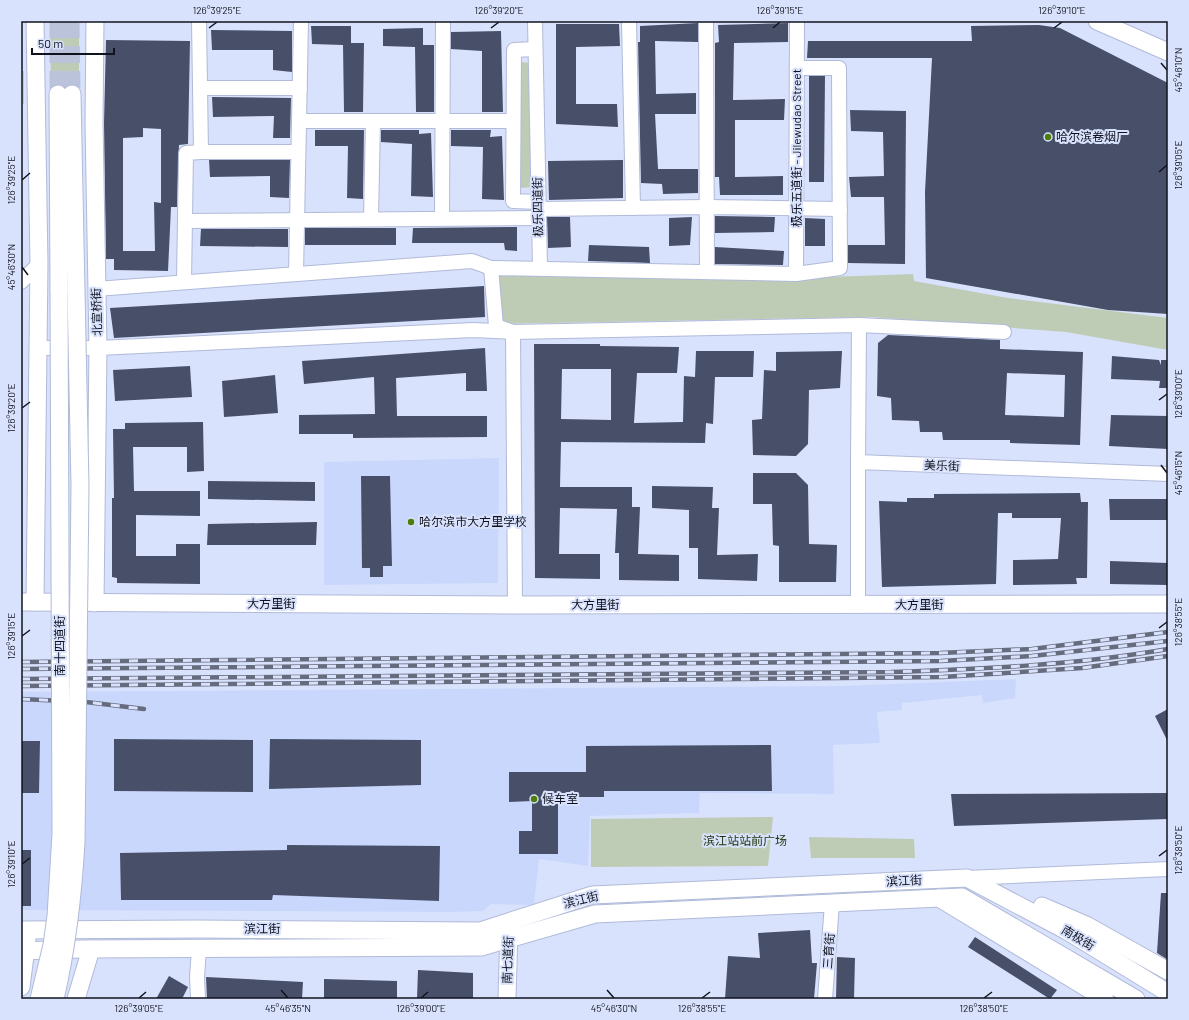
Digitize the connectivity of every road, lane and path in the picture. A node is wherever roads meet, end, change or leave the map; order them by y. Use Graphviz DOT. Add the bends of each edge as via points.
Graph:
graph roads {
  1 [pos="36,21"];
  2 [pos="95,21"];
  3 [pos="199,21"];
  4 [pos="301,21"];
  5 [pos="443,21"];
  6 [pos="534,21"];
  7 [pos="629,21"];
  8 [pos="706,21"];
  9 [pos="796,21"];
  10 [pos="1097,21"];
  11 [pos="1124,21"];
  12 [pos="1168,40"];
  13 [pos="535,49"];
  14 [pos="1168,52"];
  15 [pos="798,68"];
  16 [pos="200,88"];
  17 [pos="300,88"];
  18 [pos="65,94"];
  19 [pos="299,121"];
  20 [pos="373,121"];
  21 [pos="441,121"];
  22 [pos="513,121"];
  23 [pos="201,152"];
  24 [pos="298,152"];
  25 [pos="513,201"];
  26 [pos="706,206"];
  27 [pos="797,207"];
  28 [pos="633,208"];
  29 [pos="538,209"];
  30 [pos="840,209"];
  31 [pos="442,218"];
  32 [pos="513,218"];
  33 [pos="297,219"];
  34 [pos="371,219"];
  35 [pos="185,221"];
  36 [pos="39,264"];
  37 [pos="491,268"];
  38 [pos="540,268"];
  39 [pos="707,272"];
  40 [pos="296,274"];
  41 [pos="796,274"];
  42 [pos="21,282"];
  43 [pos="184,282"];
  44 [pos="96,289"];
  45 [pos="68,291"];
  46 [pos="859,326"];
  47 [pos="513,332"];
  48 [pos="1004,332"];
  49 [pos="38,348"];
  50 [pos="98,348"];
  51 [pos="858,462"];
  52 [pos="1168,474"];
  53 [pos="28,597"];
  54 [pos="95,599"];
  55 [pos="1168,599"];
  56 [pos="515,601"];
  57 [pos="858,602"];
  58 [pos="1168,604"];
  59 [pos="1168,869"];
  60 [pos="967,878"];
  61 [pos="985,888"];
  62 [pos="962,897"];
  63 [pos="939,898"];
  64 [pos="832,903"];
  65 [pos="509,922"];
  66 [pos="24,930"];
  67 [pos="509,939"];
  68 [pos="199,948"];
  69 [pos="91,949"];
  70 [pos="24,951"];
  71 [pos="1168,972"];
  72 [pos="21,986"];
  73 [pos="1168,993"];
  74 [pos="39,999"];
  75 [pos="56,999"];
  76 [pos="76,999"];
  77 [pos="198,999"];
  78 [pos="507,999"];
  79 [pos="825,999"];
  80 [pos="1105,999"];
  81 [pos="1136,999"];
  1 -- 36 [label="main road"];
  2 -- 44 [label="main road, 北宣桥街"];
  3 -- 16 [label="street"];
  4 -- 17 [label="street"];
  5 -- 21 [label="street"];
  6 -- 13 [label="street, 极乐四道街"];
  7 -- 28 [label="street"];
  8 -- 26 [label="street"];
  9 -- 15 [label="street, 极乐五道街 - Jilewudao Street"];
  10 -- 14 [label="main road"];
  11 -- 12 [label="main road"];
  13 -- 22 [label="street" via="514,50"];
  13 -- 29 [label="street, 极乐四道街"];
  15 -- 27 [label="street, 极乐五道街 - Jilewudao Street"];
  15 -- 30 [label="street" via="839,68"];
  16 -- 17 [label="street"];
  16 -- 23 [label="street"];
  17 -- 19 [label="street"];
  18 -- 45 [label="main road, 北宣桥街"];
  19 -- 20 [label="street"];
  19 -- 24 [label="street"];
  20 -- 21 [label="street"];
  20 -- 34 [label="street"];
  21 -- 22 [label="street"];
  21 -- 31 [label="street"];
  22 -- 25 [label="street"];
  23 -- 24 [label="street"];
  23 -- 35 [label="street" via="186,153"];
  24 -- 33 [label="street"];
  25 -- 29 [label="street"];
  25 -- 32 [label="street"];
  26 -- 27 [label="street"];
  26 -- 28 [label="street"];
  26 -- 39 [label="street"];
  27 -- 30 [label="street"];
  27 -- 41 [label="street, 极乐五道街 - Jilewudao Street"];
  28 -- 29 [label="street"];
  29 -- 32 [label="street"];
  29 -- 38 [label="street, 极乐四道街"];
  30 -- 41 [label="street" via="840,268"];
  31 -- 32 [label="street"];
  31 -- 34 [label="street"];
  33 -- 34 [label="street"];
  33 -- 35 [label="street"];
  33 -- 40 [label="street"];
  35 -- 43 [label="street"];
  36 -- 42 [label="street"];
  36 -- 49 [label="main road"];
  37 -- 38 [label="street"];
  37 -- 40 [label="street" via="472,261"];
  37 -- 47 [label="street" via="496,326"];
  38 -- 39 [label="street"];
  39 -- 41 [label="street"];
  40 -- 43 [label="street"];
  43 -- 44 [label="street"];
  44 -- 50 [label="main road, 北宣桥街"];
  45 -- 74 [label="main road, 南十四道街, bridge" via="61,834 56,916"];
  45 -- 75 [label="main road, bridge" via="80,486 76,842 68,938"];
  46 -- 47 [label="street"];
  46 -- 48 [label="street"];
  46 -- 51 [label="street"];
  47 -- 50 [label="street" via="473,330"];
  47 -- 56 [label="street"];
  49 -- 50 [label="street"];
  49 -- 53 [label="main road"];
  50 -- 54 [label="main road, 北宣桥街"];
  51 -- 52 [label="street, 美乐街"];
  51 -- 57 [label="street"];
  53 -- 54 [label="main road, 大方里街"];
  54 -- 56 [label="main road, 大方里街"];
  55 -- 57 [label="main road, 大方里街"];
  56 -- 57 [label="main road, 大方里街"];
  57 -- 58 [label="main road, 大方里街"];
  59 -- 60 [label="street, 滨江街"];
  60 -- 61 [label="main road, 南极街"];
  60 -- 65 [label="main road, 滨江街" via="592,895"];
  61 -- 71 [label="main road, 南极街" via="1035,904 1086,925"];
  61 -- 73 [label="main road, 南极街" via="1067,931"];
  62 -- 63 [label="main road, 滨江街"];
  62 -- 81 [label="main road, 南极街"];
  63 -- 64 [label="main road, 滨江街"];
  63 -- 80 [label="main road"];
  64 -- 67 [label="main road, 滨江街" via="595,914"];
  64 -- 79 [label="street, 三育街"];
  65 -- 66 [label="main road, 滨江街" via="480,931"];
  65 -- 67 [label="main road, 南七道街"];
  66 -- 70 [label="main road"];
  67 -- 68 [label="main road, 滨江街" via="481,947"];
  67 -- 78 [label="main road, 南七道街"];
  68 -- 69 [label="main road, 滨江街"];
  68 -- 77 [label="street"];
  69 -- 70 [label="main road, 滨江街"];
  69 -- 76 [label="main road"];
  70 -- 72 [label="main road"];
}
